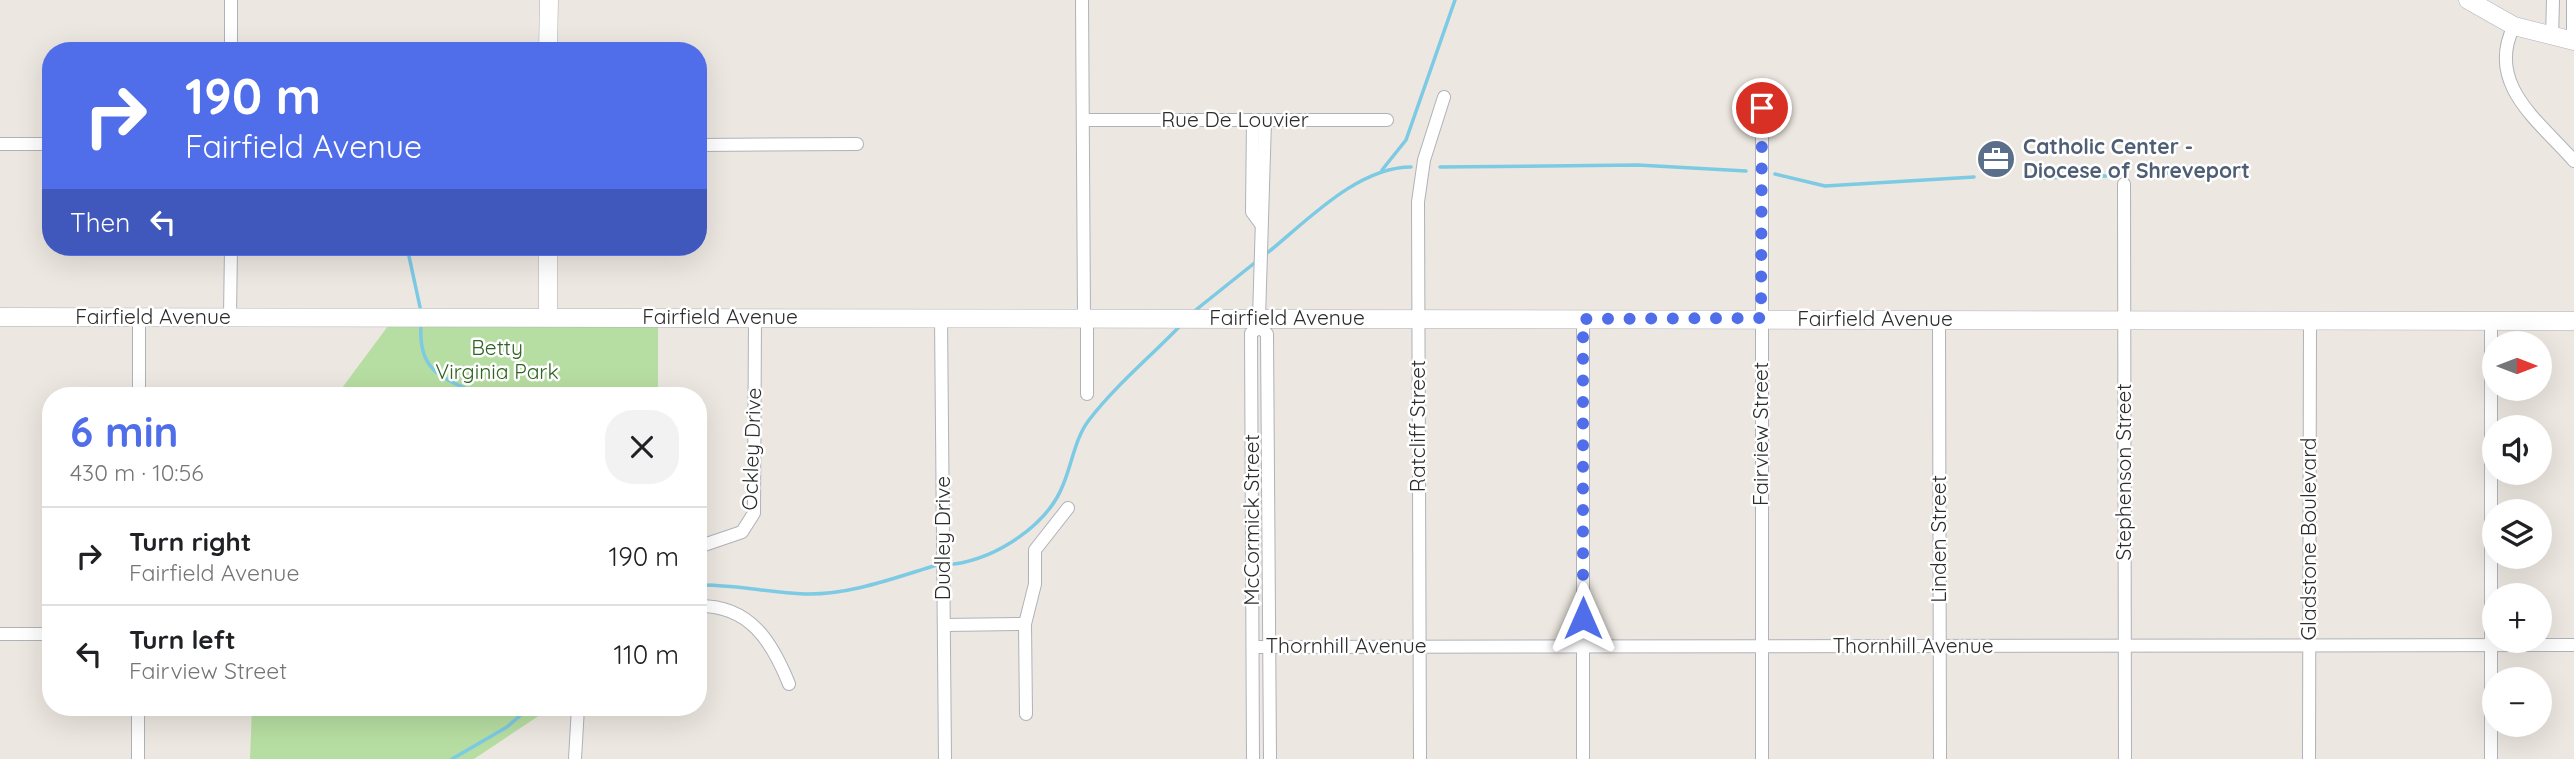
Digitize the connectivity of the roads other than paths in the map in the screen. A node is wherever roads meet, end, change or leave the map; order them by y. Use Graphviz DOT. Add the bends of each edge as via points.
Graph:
graph roads {
  1 [pos="231,0"];
  2 [pos="548,0"];
  3 [pos="1082,0"];
  4 [pos="2468,0"];
  5 [pos="2553,0"];
  6 [pos="2573,0"];
  7 [pos="2514,26"];
  8 [pos="2552,37"];
  9 [pos="2573,41"];
  10 [pos="231,42"];
  11 [pos="548,42"];
  12 [pos="1444,97"];
  13 [pos="1762,108"];
  14 [pos="1083,120"];
  15 [pos="1259,120"];
  16 [pos="1387,120"];
  17 [pos="0,144"];
  18 [pos="42,144"];
  19 [pos="707,145"];
  20 [pos="857,145"];
  21 [pos="2574,161"];
  22 [pos="2123,184"];
  23 [pos="231,256"];
  24 [pos="548,256"];
  25 [pos="0,317"];
  26 [pos="139,317"];
  27 [pos="230,317"];
  28 [pos="548,317"];
  29 [pos="755,317"];
  30 [pos="941,317"];
  31 [pos="1086,317"];
  32 [pos="1417,318"];
  33 [pos="1761,318"];
  34 [pos="1583,319"];
  35 [pos="1939,319"];
  36 [pos="2124,319"];
  37 [pos="2310,319"];
  38 [pos="2491,320"];
  39 [pos="2574,321"];
  40 [pos="1260,323"];
  41 [pos="139,387"];
  42 [pos="1087,394"];
  43 [pos="1252,478"];
  44 [pos="1268,478"];
  45 [pos="1068,508"];
  46 [pos="707,544"];
  47 [pos="2491,583"];
  48 [pos="707,606"];
  49 [pos="1025,624"];
  50 [pos="944,625"];
  51 [pos="0,634"];
  52 [pos="42,634"];
  53 [pos="1419,645"];
  54 [pos="1583,645"];
  55 [pos="2552,645"];
  56 [pos="2574,645"];
  57 [pos="1253,646"];
  58 [pos="1269,646"];
  59 [pos="1940,646"];
  60 [pos="2124,646"];
  61 [pos="2482,646"];
  62 [pos="1761,647"];
  63 [pos="2308,647"];
  64 [pos="2491,653"];
  65 [pos="789,684"];
  66 [pos="1026,714"];
  67 [pos="138,716"];
  68 [pos="577,716"];
  69 [pos="138,759"];
  70 [pos="575,759"];
  71 [pos="945,759"];
  72 [pos="1253,759"];
  73 [pos="1270,759"];
  74 [pos="1420,759"];
  75 [pos="1583,759"];
  76 [pos="1762,759"];
  77 [pos="1940,759"];
  78 [pos="2125,759"];
  79 [pos="2309,759"];
  80 [pos="2491,759"];
  1 -- 10 [label="street"];
  2 -- 11 [label="street"];
  3 -- 14 [label="street"];
  4 -- 7 [label="street"];
  5 -- 8 [label="street"];
  6 -- 9 [label="street"];
  7 -- 8 [label="street"];
  7 -- 21 [label="street" via="2504,53 2508,81"];
  8 -- 9 [label="street"];
  12 -- 32 [label="street, Ratcliff Street" via="1421,177"];
  13 -- 33 [label="street, Fairview Street"];
  14 -- 15 [label="street, Rue De Louvier"];
  14 -- 31 [label="street"];
  15 -- 16 [label="street, Rue De Louvier"];
  15 -- 40 [label="street" via="1264,210 1259,246"];
  17 -- 18 [label="street"];
  19 -- 20 [label="street"];
  22 -- 36 [label="street, Stephenson Street"];
  23 -- 27 [label="street"];
  24 -- 28 [label="street"];
  25 -- 26 [label="street, Fairfield Avenue"];
  26 -- 27 [label="street, Fairfield Avenue"];
  26 -- 41 [label="street"];
  27 -- 28 [label="street, Fairfield Avenue"];
  28 -- 29 [label="street, Fairfield Avenue"];
  29 -- 30 [label="street, Fairfield Avenue"];
  29 -- 46 [label="street, Ockley Drive" via="754,513 742,532"];
  30 -- 31 [label="street, Fairfield Avenue"];
  30 -- 50 [label="street, Dudley Drive"];
  31 -- 40 [label="street, Fairfield Avenue"];
  31 -- 42 [label="street"];
  32 -- 34 [label="street, Fairfield Avenue"];
  32 -- 40 [label="street, Fairfield Avenue"];
  32 -- 53 [label="street, Ratcliff Street"];
  33 -- 34 [label="street, Fairfield Avenue"];
  33 -- 35 [label="street, Fairfield Avenue"];
  33 -- 62 [label="street, Fairview Street"];
  34 -- 54 [label="street"];
  35 -- 36 [label="street, Fairfield Avenue"];
  35 -- 59 [label="street, Linden Street"];
  36 -- 37 [label="street, Fairfield Avenue"];
  36 -- 60 [label="street, Stephenson Street"];
  37 -- 38 [label="street, Fairfield Avenue"];
  37 -- 63 [label="street, Gladstone Boulevard"];
  38 -- 39 [label="street, Fairfield Avenue"];
  38 -- 47 [label="street"];
  40 -- 43 [label="street, McCormick Street" via="1251,333"];
  40 -- 44 [label="street, McCormick Street" via="1267,334"];
  43 -- 44 [label="street"];
  43 -- 57 [label="street, McCormick Street"];
  44 -- 58 [label="street, McCormick Street"];
  45 -- 49 [label="street" via="1035,550 1035,584"];
  48 -- 65 [label="street" via="750,621 773,647"];
  49 -- 50 [label="street"];
  49 -- 66 [label="street"];
  50 -- 71 [label="street, Dudley Drive"];
  51 -- 52 [label="street"];
  53 -- 54 [label="street, Thornhill Avenue"];
  53 -- 58 [label="street, Thornhill Avenue"];
  53 -- 74 [label="street, Ratcliff Street"];
  54 -- 62 [label="street, Thornhill Avenue"];
  54 -- 75 [label="street"];
  55 -- 56 [label="street, Thornhill Avenue"];
  57 -- 58 [label="street, Thornhill Avenue"];
  57 -- 72 [label="street, McCormick Street"];
  58 -- 73 [label="street, McCormick Street"];
  59 -- 60 [label="street, Thornhill Avenue"];
  59 -- 62 [label="street, Thornhill Avenue"];
  59 -- 77 [label="street, Linden Street"];
  60 -- 63 [label="street, Thornhill Avenue"];
  60 -- 78 [label="street, Stephenson Street"];
  61 -- 63 [label="street, Thornhill Avenue"];
  62 -- 76 [label="street, Fairview Street"];
  63 -- 79 [label="street, Gladstone Boulevard"];
  64 -- 80 [label="street"];
  67 -- 69 [label="street"];
  68 -- 70 [label="street"];
}
